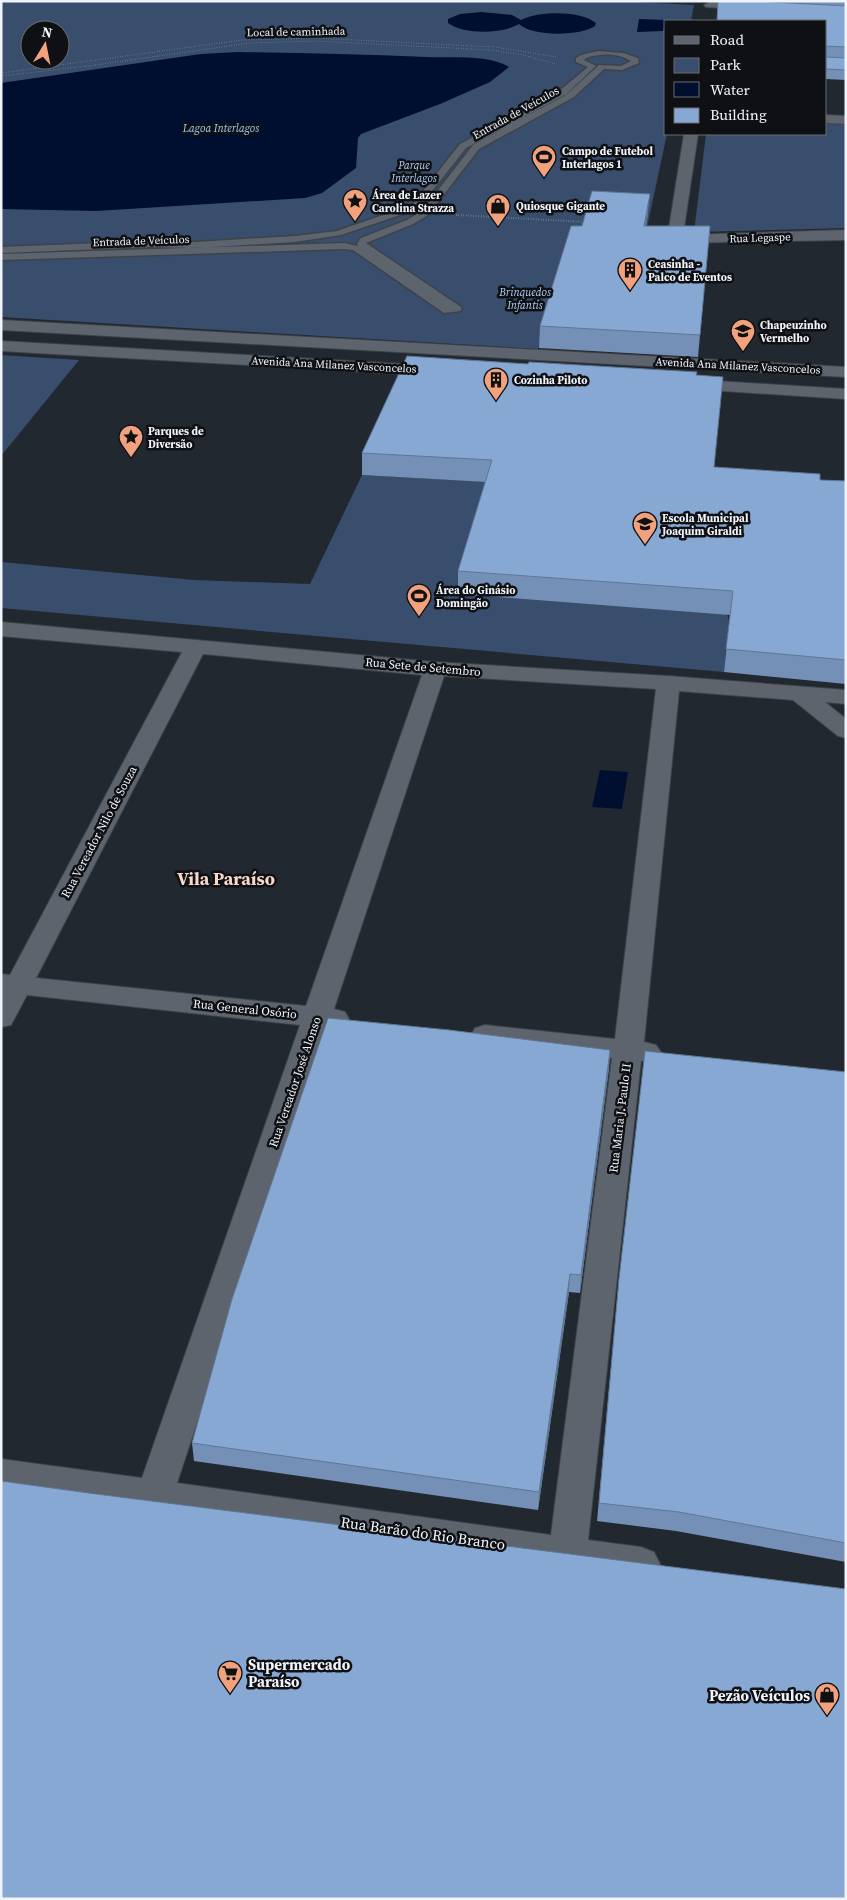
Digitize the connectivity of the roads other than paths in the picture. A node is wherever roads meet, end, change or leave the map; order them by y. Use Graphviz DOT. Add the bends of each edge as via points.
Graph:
graph roads {
  1 [pos="710,7"];
  2 [pos="768,8"];
  3 [pos="827,119"];
  4 [pos="846,120"];
  5 [pos="691,135"];
  6 [pos="846,235"];
  7 [pos="1,250"];
  8 [pos="1,257"];
  9 [pos="1,325"];
  10 [pos="55,328"];
  11 [pos="1,346"];
  12 [pos="39,348"];
  13 [pos="413,348"];
  14 [pos="405,369"];
  15 [pos="455,372"];
  16 [pos="846,372"];
  17 [pos="664,383"];
  18 [pos="846,394"];
  19 [pos="1,629"];
  20 [pos="196,647"];
  21 [pos="435,668"];
  22 [pos="668,683"];
  23 [pos="799,693"];
  24 [pos="846,697"];
  25 [pos="846,731"];
  26 [pos="10,984"];
  27 [pos="317,1017"];
  28 [pos="1,1018"];
  29 [pos="365,1022"];
  30 [pos="463,1033"];
  31 [pos="628,1050"];
  32 [pos="668,1055"];
  33 [pos="1,1474"];
  34 [pos="154,1496"];
  35 [pos="568,1553"];
  36 [pos="673,1568"];
  1 -- 2 [label="street"];
  3 -- 4 [label="street"];
  5 -- 6 [label="street, Rua Legaspe" via="675,240"];
  7 -- 8 [label="lane, Entrada de Veículos" via="196,245 338,233 415,207 462,146 561,94 592,66 578,60 586,55 615,54 635,60 635,64 630,66 602,67 571,95 476,147 425,213 361,243 458,309 447,311 356,248 344,246"];
  9 -- 10 [label="street, Avenida Ana Milanez Vasconcelos"];
  10 -- 12 [label="street"];
  10 -- 13 [label="street, Avenida Ana Milanez Vasconcelos"];
  11 -- 12 [label="street, Avenida Ana Milanez Vasconcelos"];
  12 -- 14 [label="street, Avenida Ana Milanez Vasconcelos"];
  13 -- 14 [label="street"];
  13 -- 16 [label="street, Avenida Ana Milanez Vasconcelos"];
  14 -- 15 [label="street, Avenida Ana Milanez Vasconcelos"];
  17 -- 18 [label="street, Avenida Ana Milanez Vasconcelos"];
  19 -- 20 [label="street, Rua Sete de Setembro"];
  20 -- 21 [label="street, Rua Sete de Setembro"];
  20 -- 26 [label="street, Rua Vereador Nilo de Souza"];
  21 -- 22 [label="street, Rua Sete de Setembro"];
  21 -- 27 [label="street, Rua Vereador José Alonso"];
  22 -- 23 [label="street, Rua Sete de Setembro"];
  22 -- 31 [label="street, Rua Maria J. Paulo II"];
  23 -- 24 [label="street, Rua Sete de Setembro"];
  23 -- 25 [label="street"];
  26 -- 27 [label="street, Rua General Osório"];
  26 -- 28 [label="street, Rua Vereador Nilo de Souza"];
  27 -- 29 [label="street, Rua General Osório"];
  27 -- 34 [label="street, Rua Vereador José Alonso"];
  30 -- 31 [label="street"];
  31 -- 32 [label="street"];
  31 -- 35 [label="street, Rua Maria J. Paulo II"];
  33 -- 34 [label="street, Rua Barão do Rio Branco"];
  34 -- 35 [label="street, Rua Barão do Rio Branco"];
  35 -- 36 [label="street, Rua Barão do Rio Branco"];
}
